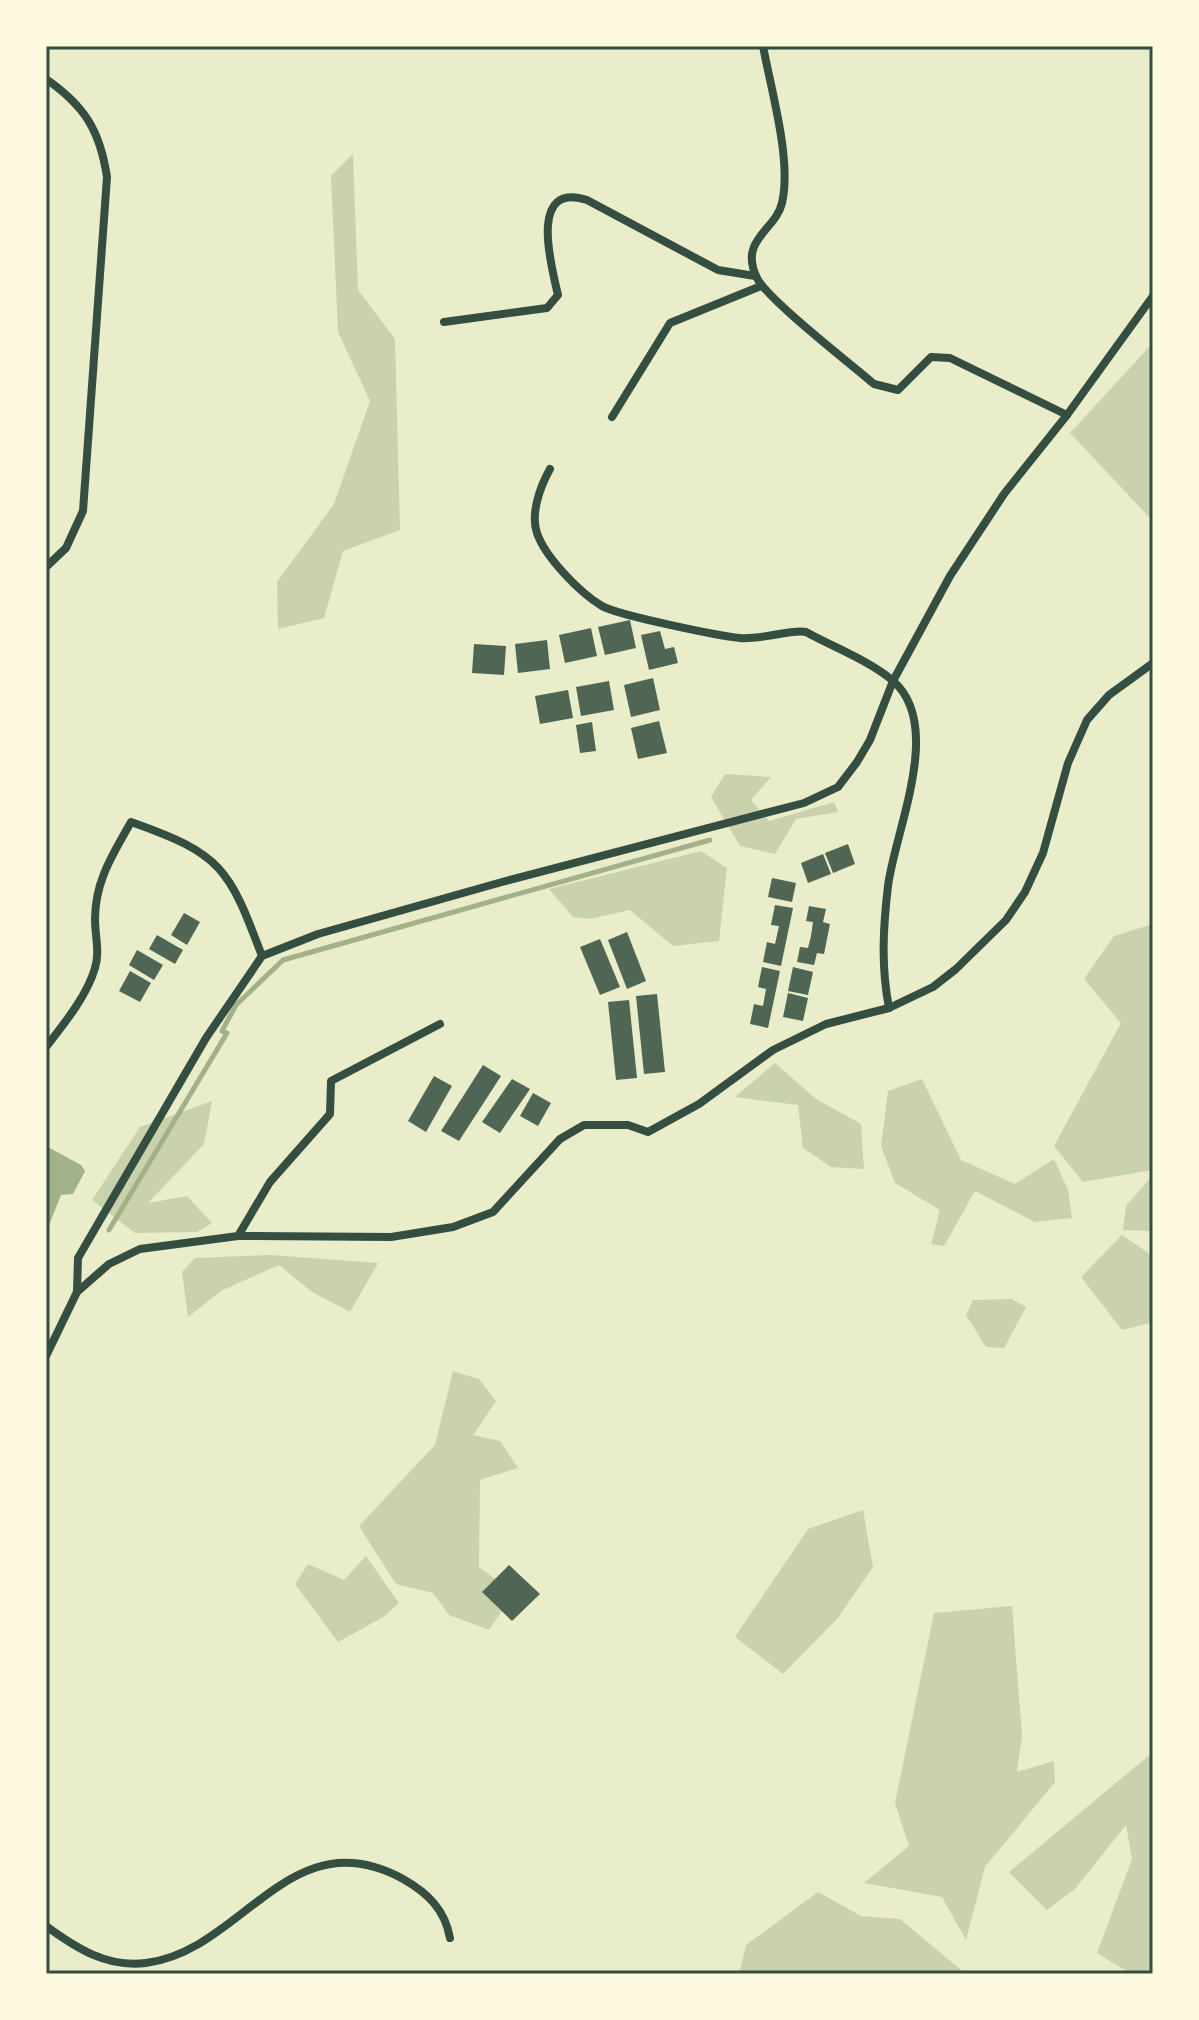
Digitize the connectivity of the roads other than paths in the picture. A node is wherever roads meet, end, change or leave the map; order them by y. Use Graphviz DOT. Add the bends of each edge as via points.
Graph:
graph roads {
  1 [pos="763,46"];
  2 [pos="46,79"];
  3 [pos="755,276"];
  4 [pos="761,286"];
  5 [pos="1153,296"];
  6 [pos="444,322"];
  7 [pos="1067,415"];
  8 [pos="612,417"];
  9 [pos="550,469"];
  10 [pos="46,567"];
  11 [pos="1153,663"];
  12 [pos="893,681"];
  13 [pos="262,956"];
  14 [pos="889,1008"];
  15 [pos="440,1024"];
  16 [pos="46,1047"];
  17 [pos="238,1236"];
  18 [pos="77,1292"];
  19 [pos="46,1356"];
  20 [pos="46,1926"];
  21 [pos="450,1938"];
  1 -- 3 [label="street" via="783,177 782,206 757,236"];
  2 -- 10 [label="street" via="72,97 96,131 107,177 83,511 66,548"];
  3 -- 4 [label="street"];
  3 -- 6 [label="street" via="718,270 587,200 567,196 550,215 546,237 558,295 554,303"];
  4 -- 7 [label="street" via="874,384 898,390 931,357 950,358"];
  4 -- 8 [label="street" via="670,323"];
  5 -- 7 [label="street"];
  7 -- 12 [label="street" via="975,536"];
  9 -- 12 [label="street" via="539,489 536,532 569,580 604,608 738,638 806,632"];
  11 -- 14 [label="street" via="1109,695 1087,720 1068,763 1043,853 1006,920 933,987"];
  12 -- 13 [label="street" via="857,762 825,795 318,934"];
  12 -- 14 [label="street" via="911,711 917,740 888,883 882,962"];
  13 -- 16 [label="street" via="237,892 219,866 194,846 131,822 104,869 96,909 99,945 94,972"];
  13 -- 18 [label="street" via="206,1038 78,1258"];
  14 -- 17 [label="street" via="826,1024 773,1050 699,1104 648,1132 628,1125 584,1125 560,1139 493,1212 453,1227 391,1237"];
  15 -- 17 [label="street" via="331,1081 330,1114 270,1182"];
  17 -- 18 [label="street" via="140,1249 109,1264"];
  18 -- 19 [label="street"];
  20 -- 21 [label="street" via="106,1960 156,1961 200,1945 296,1874 342,1864 385,1871 420,1890 446,1917"];
}
